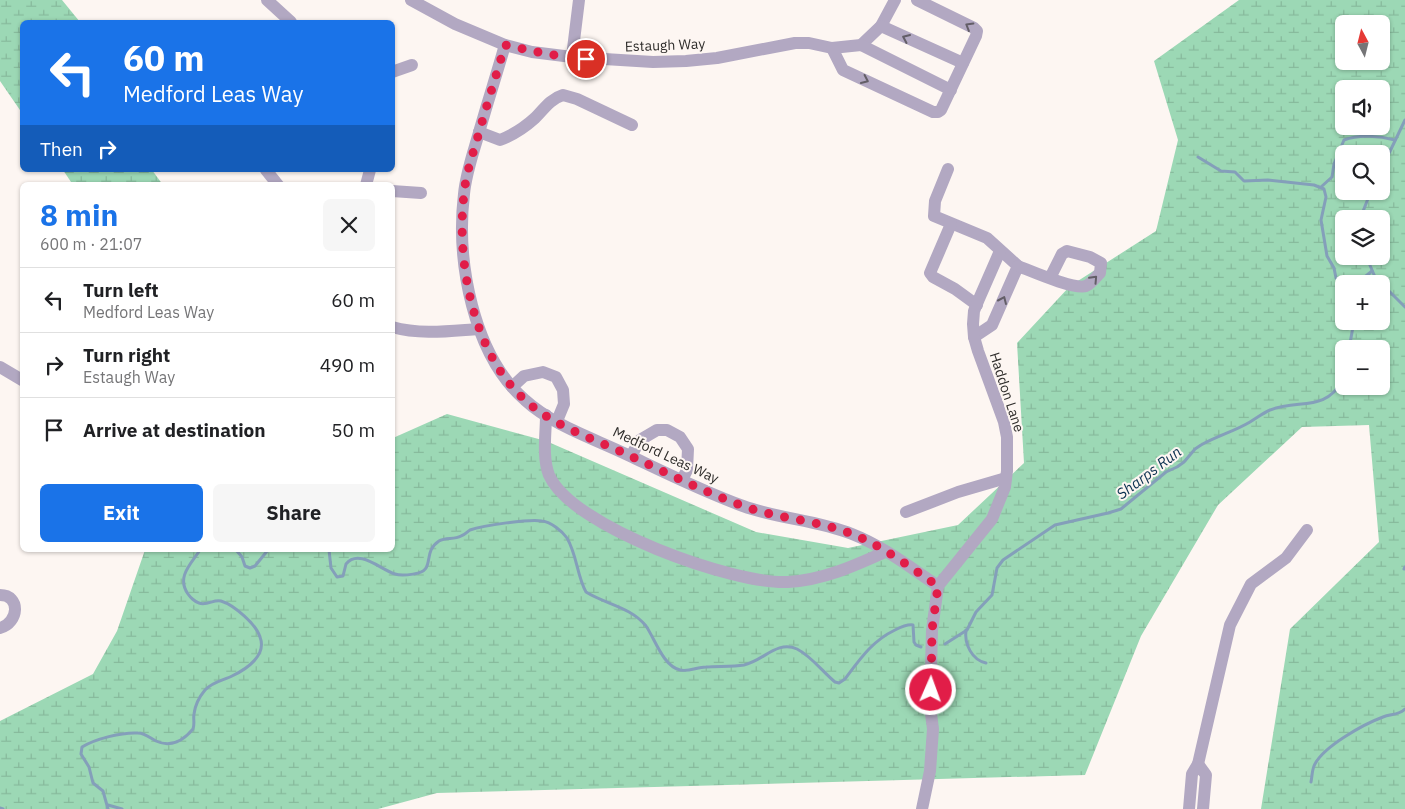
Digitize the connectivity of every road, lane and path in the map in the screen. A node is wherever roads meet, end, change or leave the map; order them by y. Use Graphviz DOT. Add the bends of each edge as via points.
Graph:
graph roads {
  1 [pos="266,0"];
  2 [pos="411,0"];
  3 [pos="579,0"];
  4 [pos="895,0"];
  5 [pos="917,0"];
  6 [pos="289,20"];
  7 [pos="881,26"];
  8 [pos="505,45"];
  9 [pos="861,45"];
  10 [pos="832,48"];
  11 [pos="572,57"];
  12 [pos="964,63"];
  13 [pos="412,65"];
  14 [pos="395,71"];
  15 [pos="951,90"];
  16 [pos="632,125"];
  17 [pos="479,132"];
  18 [pos="948,169"];
  19 [pos="268,172"];
  20 [pos="276,182"];
  21 [pos="395,191"];
  22 [pos="421,192"];
  23 [pos="951,224"];
  24 [pos="1000,251"];
  25 [pos="1018,266"];
  26 [pos="1050,278"];
  27 [pos="976,305"];
  28 [pos="395,328"];
  29 [pos="478,329"];
  30 [pos="974,336"];
  31 [pos="0,367"];
  32 [pos="20,379"];
  33 [pos="512,387"];
  34 [pos="552,418"];
  35 [pos="631,456"];
  36 [pos="1006,478"];
  37 [pos="682,480"];
  38 [pos="906,512"];
  39 [pos="1307,530"];
  40 [pos="885,552"];
  41 [pos="938,586"];
  42 [pos="0,595"];
  43 [pos="0,628"];
  44 [pos="1198,764"];
  45 [pos="922,809"];
  46 [pos="1189,809"];
  47 [pos="1203,809"];
  1 -- 6 [label="street"];
  2 -- 8 [label="street, Estaugh Way" via="455,24"];
  3 -- 11 [label="street"];
  4 -- 7 [label="street"];
  12 -- 5 [label="street, one-way" via="976,36 974,28"];
  7 -- 9 [label="street"];
  12 -- 7 [label="street, one-way"];
  8 -- 11 [label="street, Estaugh Way"];
  8 -- 17 [label="street, Medford Leas Way"];
  9 -- 10 [label="street, Estaugh Way"];
  9 -- 15 [label="street"];
  10 -- 11 [label="street, Estaugh Way" via="810,43 778,45 686,61 626,62"];
  10 -- 15 [label="street, one-way" via="843,70 933,112 941,110"];
  12 -- 15 [label="street"];
  13 -- 14 [label="street"];
  16 -- 17 [label="street" via="562,95 549,102 514,134 500,140"];
  17 -- 29 [label="street, Medford Leas Way" via="464,195 463,226 468,291"];
  18 -- 23 [label="street" via="934,201 934,216"];
  19 -- 20 [label="street"];
  21 -- 22 [label="street"];
  23 -- 24 [label="street" via="987,238"];
  23 -- 27 [label="street" via="930,273"];
  24 -- 25 [label="street"];
  24 -- 27 [label="street, Haddon Lane"];
  25 -- 26 [label="street"];
  30 -- 25 [label="street, one-way" via="992,325"];
  27 -- 30 [label="street, Haddon Lane"];
  28 -- 29 [label="street" via="438,333"];
  29 -- 33 [label="street, Medford Leas Way" via="489,354"];
  30 -- 36 [label="street, Haddon Lane" via="1006,429"];
  31 -- 32 [label="street"];
  33 -- 34 [label="street, Medford Leas Way" via="525,401"];
  33 -- 34 [label="street" via="524,376 544,372 556,377 563,390 564,404"];
  34 -- 35 [label="street, Medford Leas Way"];
  34 -- 40 [label="street" via="545,459 550,476 562,492 587,513 661,551 709,569 787,582 816,579"];
  35 -- 37 [label="street, Medford Leas Way"];
  35 -- 37 [label="street" via="640,440 657,430 667,430 680,437 688,449 687,470"];
  36 -- 38 [label="street"];
  36 -- 41 [label="street, Haddon Lane" via="992,519"];
  37 -- 40 [label="street, Medford Leas Way" via="743,506 854,535"];
  39 -- 44 [label="street" via="1286,558 1252,584 1230,625"];
  40 -- 41 [label="street, Medford Leas Way"];
  41 -- 45 [label="street" via="932,630 930,771"];
  42 -- 43 [label="street" via="8,596 12,601 15,615 12,622"];
  44 -- 46 [label="street" via="1192,774"];
  44 -- 47 [label="street" via="1206,775"];
}
